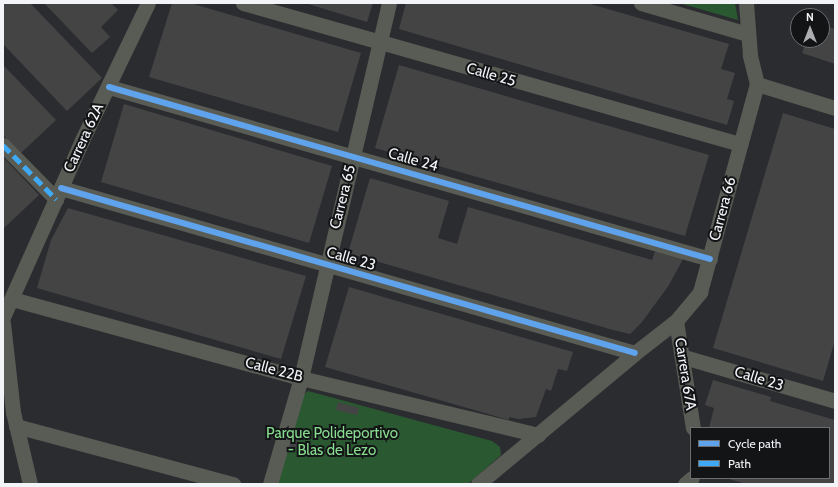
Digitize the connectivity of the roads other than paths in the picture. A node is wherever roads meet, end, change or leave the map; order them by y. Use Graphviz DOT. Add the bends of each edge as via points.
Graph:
graph roads {
  1 [pos="148,3"];
  2 [pos="243,3"];
  3 [pos="389,3"];
  4 [pos="746,3"];
  5 [pos="649,4"];
  6 [pos="748,34"];
  7 [pos="379,43"];
  8 [pos="757,84"];
  9 [pos="109,87"];
  10 [pos="835,108"];
  11 [pos="740,144"];
  12 [pos="3,145"];
  13 [pos="353,157"];
  14 [pos="58,193"];
  15 [pos="710,259"];
  16 [pos="327,265"];
  17 [pos="6,305"];
  18 [pos="676,321"];
  19 [pos="3,323"];
  20 [pos="635,353"];
  21 [pos="684,357"];
  22 [pos="301,378"];
  23 [pos="834,398"];
  24 [pos="16,426"];
  25 [pos="693,427"];
  26 [pos="538,435"];
  27 [pos="30,484"];
  28 [pos="234,484"];
  29 [pos="270,484"];
  30 [pos="478,484"];
  1 -- 9 [label="street, Carrera 62A"];
  2 -- 7 [label="street, Calle 25"];
  3 -- 7 [label="street, Carrera 65"];
  4 -- 6 [label="street"];
  5 -- 6 [label="street"];
  6 -- 8 [label="street" via="751,67"];
  7 -- 11 [label="street, Calle 25"];
  7 -- 13 [label="street, Carrera 65"];
  8 -- 10 [label="street"];
  8 -- 11 [label="street, Carrera 66"];
  9 -- 13 [label="street, Calle 24"];
  9 -- 14 [label="street, Carrera 62A"];
  11 -- 15 [label="street, Carrera 66"];
  12 -- 14 [label="street"];
  13 -- 15 [label="street, Calle 24"];
  13 -- 16 [label="street, Carrera 65"];
  14 -- 16 [label="street, Calle 23"];
  14 -- 17 [label="street, Carrera 62A"];
  15 -- 18 [label="street, Carrera 66" via="700,292"];
  16 -- 20 [label="street, Calle 23"];
  16 -- 22 [label="street, Carrera 65"];
  17 -- 22 [label="street, Calle 22B"];
  18 -- 20 [label="street, Carrera 66"];
  18 -- 21 [label="street, Carrera 67A"];
  19 -- 24 [label="street" via="6,365"];
  20 -- 26 [label="street, Carrera 66"];
  21 -- 23 [label="street, Calle 23"];
  21 -- 25 [label="street, Carrera 67A"];
  22 -- 26 [label="street, Calle 22B"];
  22 -- 29 [label="street, Carrera 65"];
  24 -- 27 [label="street"];
  24 -- 28 [label="street"];
  26 -- 30 [label="street, Carrera 66"];
}
